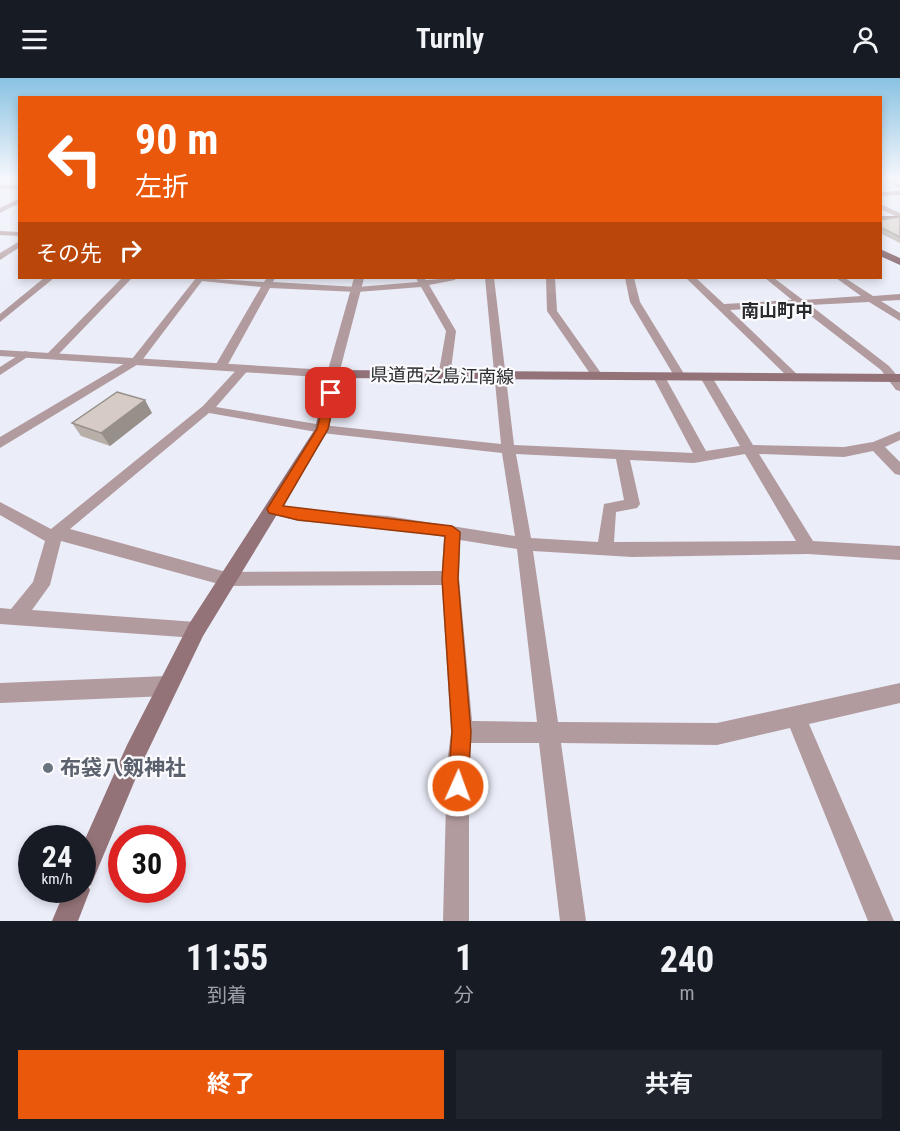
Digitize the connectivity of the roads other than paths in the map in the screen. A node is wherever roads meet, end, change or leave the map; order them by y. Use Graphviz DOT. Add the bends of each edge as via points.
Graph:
graph roads {
  1 [pos="0,233"];
  2 [pos="18,234"];
  3 [pos="18,244"];
  4 [pos="882,245"];
  5 [pos="883,254"];
  6 [pos="900,254"];
  7 [pos="0,257"];
  8 [pos="900,262"];
  9 [pos="48,279"];
  10 [pos="126,279"];
  11 [pos="199,279"];
  12 [pos="223,279"];
  13 [pos="359,279"];
  14 [pos="442,279"];
  15 [pos="489,279"];
  16 [pos="550,279"];
  17 [pos="629,279"];
  18 [pos="692,279"];
  19 [pos="770,279"];
  20 [pos="842,279"];
  21 [pos="268,281"];
  22 [pos="421,281"];
  23 [pos="356,291"];
  24 [pos="900,297"];
  25 [pos="870,298"];
  26 [pos="801,303"];
  27 [pos="722,307"];
  28 [pos="900,318"];
  29 [pos="0,319"];
  30 [pos="0,353"];
  31 [pos="25,354"];
  32 [pos="51,356"];
  33 [pos="136,361"];
  34 [pos="221,366"];
  35 [pos="244,368"];
  36 [pos="0,372"];
  37 [pos="333,374"];
  38 [pos="444,376"];
  39 [pos="501,376"];
  40 [pos="597,376"];
  41 [pos="659,377"];
  42 [pos="680,377"];
  43 [pos="705,377"];
  44 [pos="794,377"];
  45 [pos="898,381"];
  46 [pos="207,409"];
  47 [pos="322,429"];
  48 [pos="900,435"];
  49 [pos="0,443"];
  50 [pos="876,446"];
  51 [pos="508,449"];
  52 [pos="749,449"];
  53 [pos="622,454"];
  54 [pos="702,457"];
  55 [pos="900,471"];
  56 [pos="0,508"];
  57 [pos="274,509"];
  58 [pos="452,532"];
  59 [pos="55,536"];
  60 [pos="524,544"];
  61 [pos="808,547"];
  62 [pos="606,548"];
  63 [pos="898,555"];
  64 [pos="226,579"];
  65 [pos="450,579"];
  66 [pos="8,616"];
  67 [pos="196,630"];
  68 [pos="167,686"];
  69 [pos="0,693"];
  70 [pos="900,693"];
  71 [pos="795,716"];
  72 [pos="462,732"];
  73 [pos="549,733"];
  74 [pos="96,842"];
  75 [pos="72,903"];
  76 [pos="65,921"];
  77 [pos="456,921"];
  78 [pos="573,921"];
  79 [pos="881,921"];
  1 -- 2 [label="street"];
  3 -- 7 [label="street"];
  4 -- 6 [label="highway"];
  5 -- 8 [label="highway"];
  9 -- 29 [label="street"];
  10 -- 32 [label="street"];
  11 -- 33 [label="street"];
  12 -- 21 [label="street"];
  13 -- 23 [label="street"];
  14 -- 22 [label="street"];
  15 -- 39 [label="street"];
  16 -- 40 [label="street" via="552,311"];
  17 -- 42 [label="street" via="635,302"];
  18 -- 27 [label="street"];
  19 -- 26 [label="street"];
  20 -- 25 [label="street"];
  21 -- 23 [label="street"];
  21 -- 34 [label="street"];
  22 -- 23 [label="street"];
  22 -- 38 [label="street" via="451,331"];
  23 -- 37 [label="street"];
  24 -- 25 [label="street"];
  25 -- 26 [label="street"];
  25 -- 28 [label="street"];
  26 -- 27 [label="street"];
  26 -- 45 [label="street"];
  27 -- 44 [label="street"];
  30 -- 31 [label="street"];
  31 -- 32 [label="street"];
  31 -- 36 [label="street"];
  32 -- 33 [label="street"];
  33 -- 34 [label="street"];
  33 -- 49 [label="street"];
  34 -- 35 [label="street"];
  35 -- 37 [label="street"];
  35 -- 46 [label="street"];
  37 -- 38 [label="main road, 県道西之島江南線"];
  37 -- 47 [label="main road"];
  38 -- 39 [label="main road, 県道西之島江南線"];
  39 -- 40 [label="main road, 県道西之島江南線"];
  39 -- 51 [label="street"];
  40 -- 41 [label="main road, 県道西之島江南線"];
  41 -- 42 [label="main road, 県道西之島江南線"];
  41 -- 54 [label="street"];
  42 -- 43 [label="main road, 県道西之島江南線"];
  43 -- 44 [label="main road, 県道西之島江南線"];
  43 -- 52 [label="street"];
  44 -- 45 [label="main road, 県道西之島江南線"];
  46 -- 47 [label="street"];
  46 -- 59 [label="street"];
  47 -- 51 [label="street"];
  47 -- 57 [label="main road"];
  48 -- 50 [label="street"];
  50 -- 52 [label="street" via="844,452"];
  50 -- 55 [label="street"];
  51 -- 53 [label="street"];
  51 -- 60 [label="street"];
  52 -- 54 [label="street"];
  52 -- 61 [label="street"];
  53 -- 54 [label="street"];
  53 -- 62 [label="street" via="632,504 609,508"];
  56 -- 59 [label="street" via="45,535"];
  57 -- 58 [label="street"];
  57 -- 64 [label="main road"];
  58 -- 60 [label="street"];
  58 -- 65 [label="street"];
  59 -- 64 [label="street" via="68,535"];
  59 -- 66 [label="street" via="41,585"];
  60 -- 62 [label="street"];
  60 -- 73 [label="street"];
  61 -- 62 [label="street"];
  61 -- 63 [label="street"];
  64 -- 65 [label="street"];
  64 -- 67 [label="main road"];
  65 -- 72 [label="street"];
  66 -- 67 [label="street"];
  67 -- 68 [label="main road"];
  68 -- 69 [label="street"];
  68 -- 74 [label="main road"];
  70 -- 71 [label="street"];
  71 -- 73 [label="street" via="717,734"];
  71 -- 79 [label="street"];
  72 -- 73 [label="street"];
  72 -- 77 [label="street"];
  73 -- 78 [label="street"];
  75 -- 76 [label="main road"];
}
